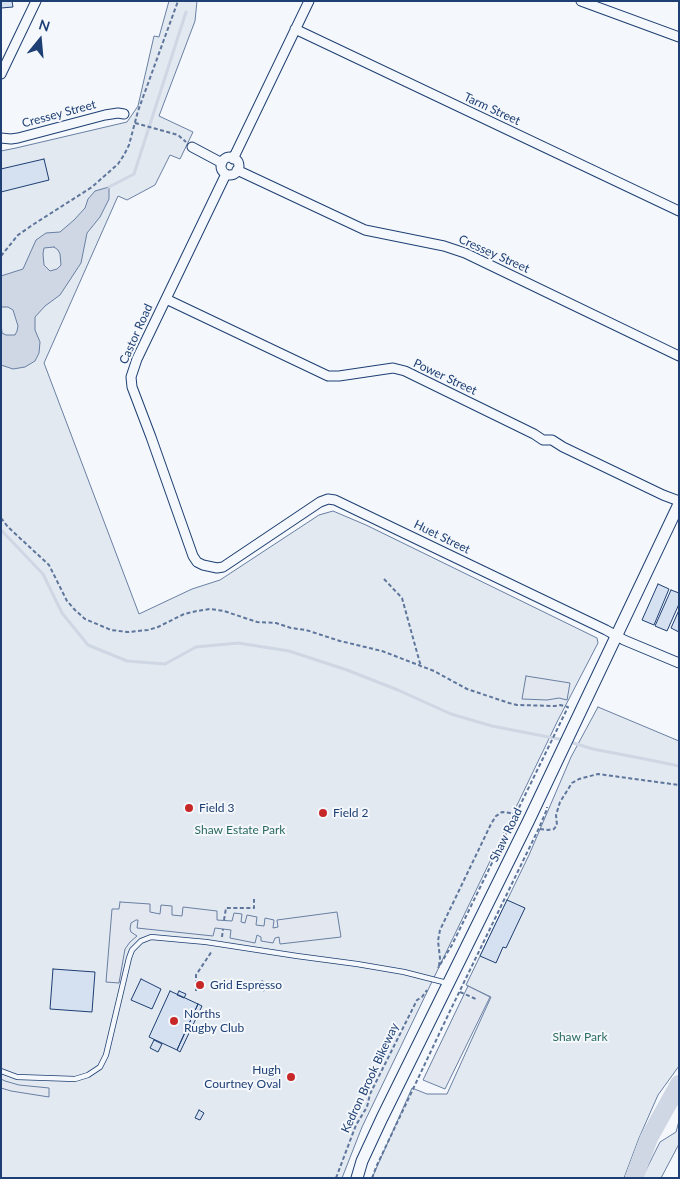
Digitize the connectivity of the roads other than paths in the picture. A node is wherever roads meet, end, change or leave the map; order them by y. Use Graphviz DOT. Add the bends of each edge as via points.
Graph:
graph roads {
  1 [pos="36,1"];
  2 [pos="309,1"];
  3 [pos="581,1"];
  4 [pos="295,29"];
  5 [pos="679,37"];
  6 [pos="1,74"];
  7 [pos="124,114"];
  8 [pos="1,138"];
  9 [pos="192,148"];
  10 [pos="234,159"];
  11 [pos="222,163"];
  12 [pos="237,170"];
  13 [pos="226,174"];
  14 [pos="679,211"];
  15 [pos="166,299"];
  16 [pos="679,356"];
  17 [pos="679,503"];
  18 [pos="201,564"];
  19 [pos="616,636"];
  20 [pos="679,663"];
  21 [pos="448,983"];
  22 [pos="1,1071"];
  23 [pos="357,1178"];
  1 -- 6 [label="street"];
  2 -- 4 [label="street"];
  3 -- 5 [label="street"];
  4 -- 10 [label="street"];
  4 -- 14 [label="street, Tarm Street"];
  7 -- 8 [label="street, Cressey Street" via="18,138"];
  9 -- 11 [label="street"];
  10 -- 11 [label="street" via="228,158"];
  10 -- 12 [label="street"];
  11 -- 13 [label="street" via="221,168"];
  12 -- 13 [label="street" via="231,175"];
  12 -- 16 [label="street, Cressey Street" via="365,230 465,253"];
  13 -- 15 [label="street, Castor Road"];
  15 -- 17 [label="street, Power Street" via="328,376 393,368 405,372"];
  15 -- 18 [label="street, Castor Road" via="137,359 131,382 193,556"];
  17 -- 19 [label="street, Shaw Road"];
  18 -- 19 [label="street, Huet Street" via="223,567 316,504 332,500"];
  19 -- 20 [label="street, Huet Street"];
  19 -- 21 [label="street, Shaw Road"];
  21 -- 22 [label="lane" via="357,964 151,937 132,950 100,1067 75,1079 17,1076"];
  21 -- 23 [label="street, Shaw Road" via="382,1118"];
}
